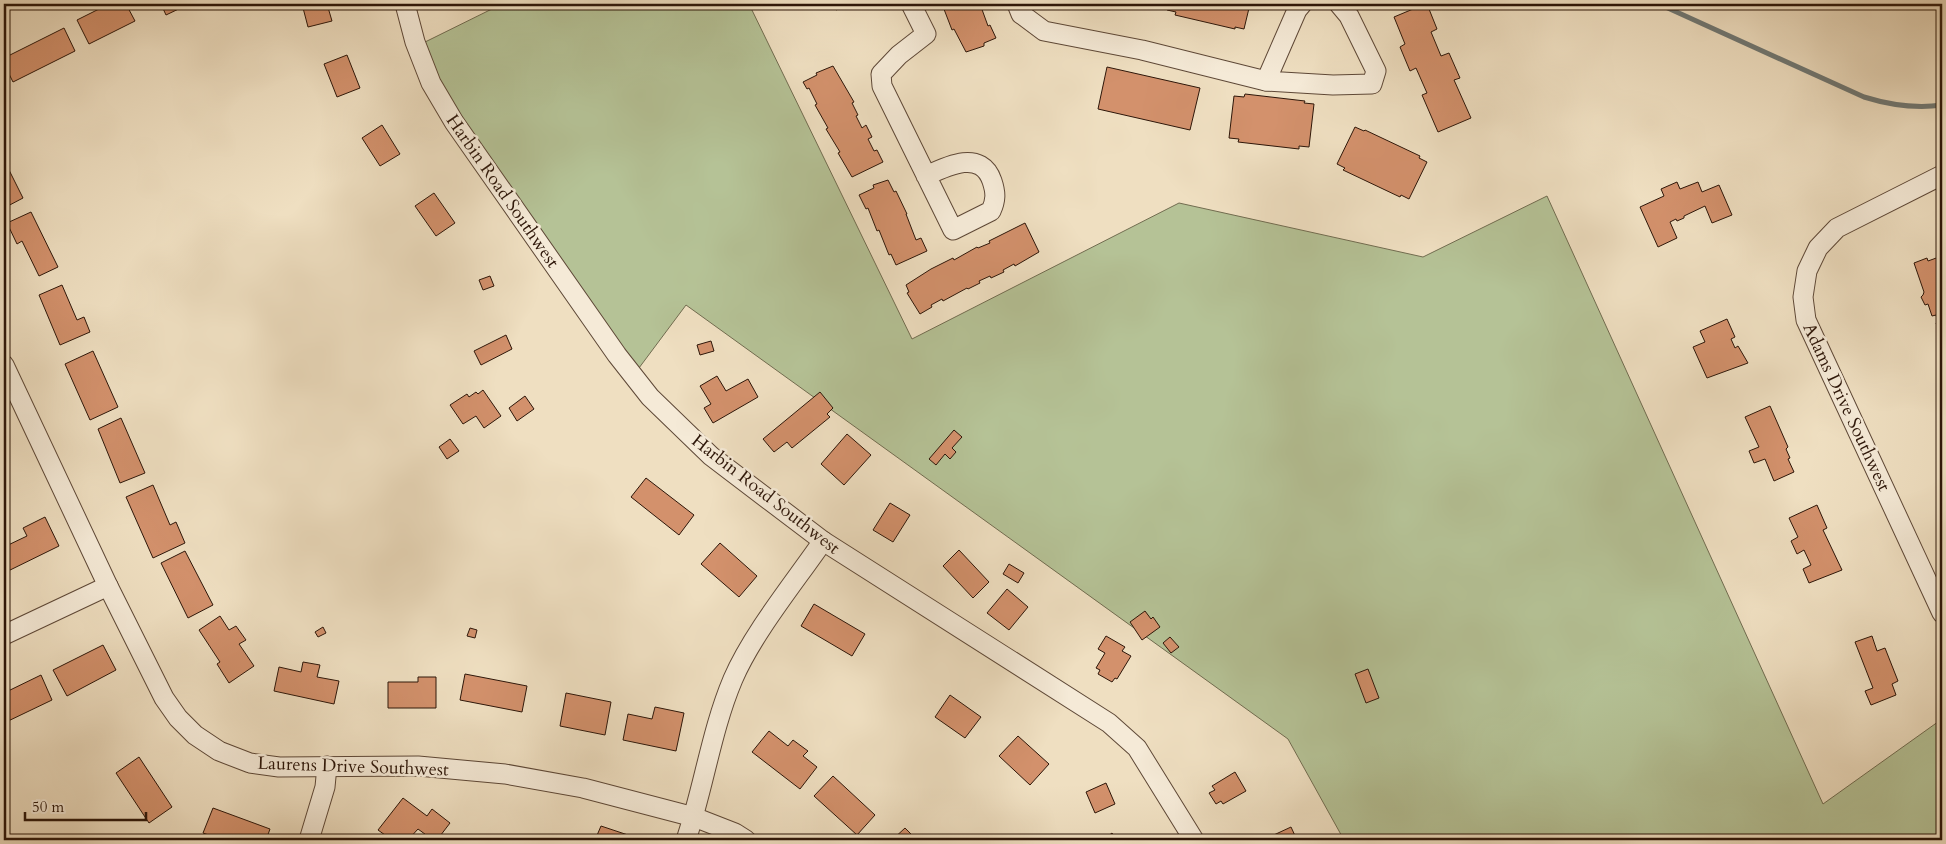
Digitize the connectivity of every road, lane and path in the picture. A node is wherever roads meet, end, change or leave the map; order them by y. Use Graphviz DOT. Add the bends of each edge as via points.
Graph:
graph roads {
  1 [pos="404,4"];
  2 [pos="911,4"];
  3 [pos="1017,4"];
  4 [pos="1302,4"];
  5 [pos="1339,4"];
  6 [pos="1266,81"];
  7 [pos="1942,175"];
  8 [pos="926,176"];
  9 [pos="4,365"];
  10 [pos="823,541"];
  11 [pos="108,586"];
  12 [pos="1942,613"];
  13 [pos="4,635"];
  14 [pos="327,766"];
  15 [pos="694,817"];
  16 [pos="309,840"];
  17 [pos="686,840"];
  18 [pos="746,840"];
  19 [pos="1194,840"];
  1 -- 10 [label="street, Harbin Road Southwest" via="431,83 454,122 617,355 650,397 711,456"];
  2 -- 8 [label="street" via="926,34 881,74 882,86"];
  3 -- 6 [label="street" via="1022,14 1044,31 1142,50"];
  4 -- 6 [label="street"];
  5 -- 6 [label="street" via="1349,16 1376,71 1372,84"];
  7 -- 12 [label="street, Adams Drive Southwest" via="1837,228 1818,248 1807,271 1803,297 1806,320"];
  9 -- 11 [label="street, Laurens Drive Southwest"];
  10 -- 15 [label="street" via="756,638 734,678 715,727"];
  10 -- 19 [label="street, Harbin Road Southwest" via="1109,724 1137,748"];
  11 -- 13 [label="street"];
  11 -- 14 [label="street, Laurens Drive Southwest" via="164,698 195,735 219,751 250,763 279,767"];
  14 -- 15 [label="street, Laurens Drive Southwest" via="418,766 505,774 583,788"];
  14 -- 16 [label="street" via="325,787"];
  15 -- 17 [label="street"];
  15 -- 18 [label="street, Laurens Drive Southwest"];
}
